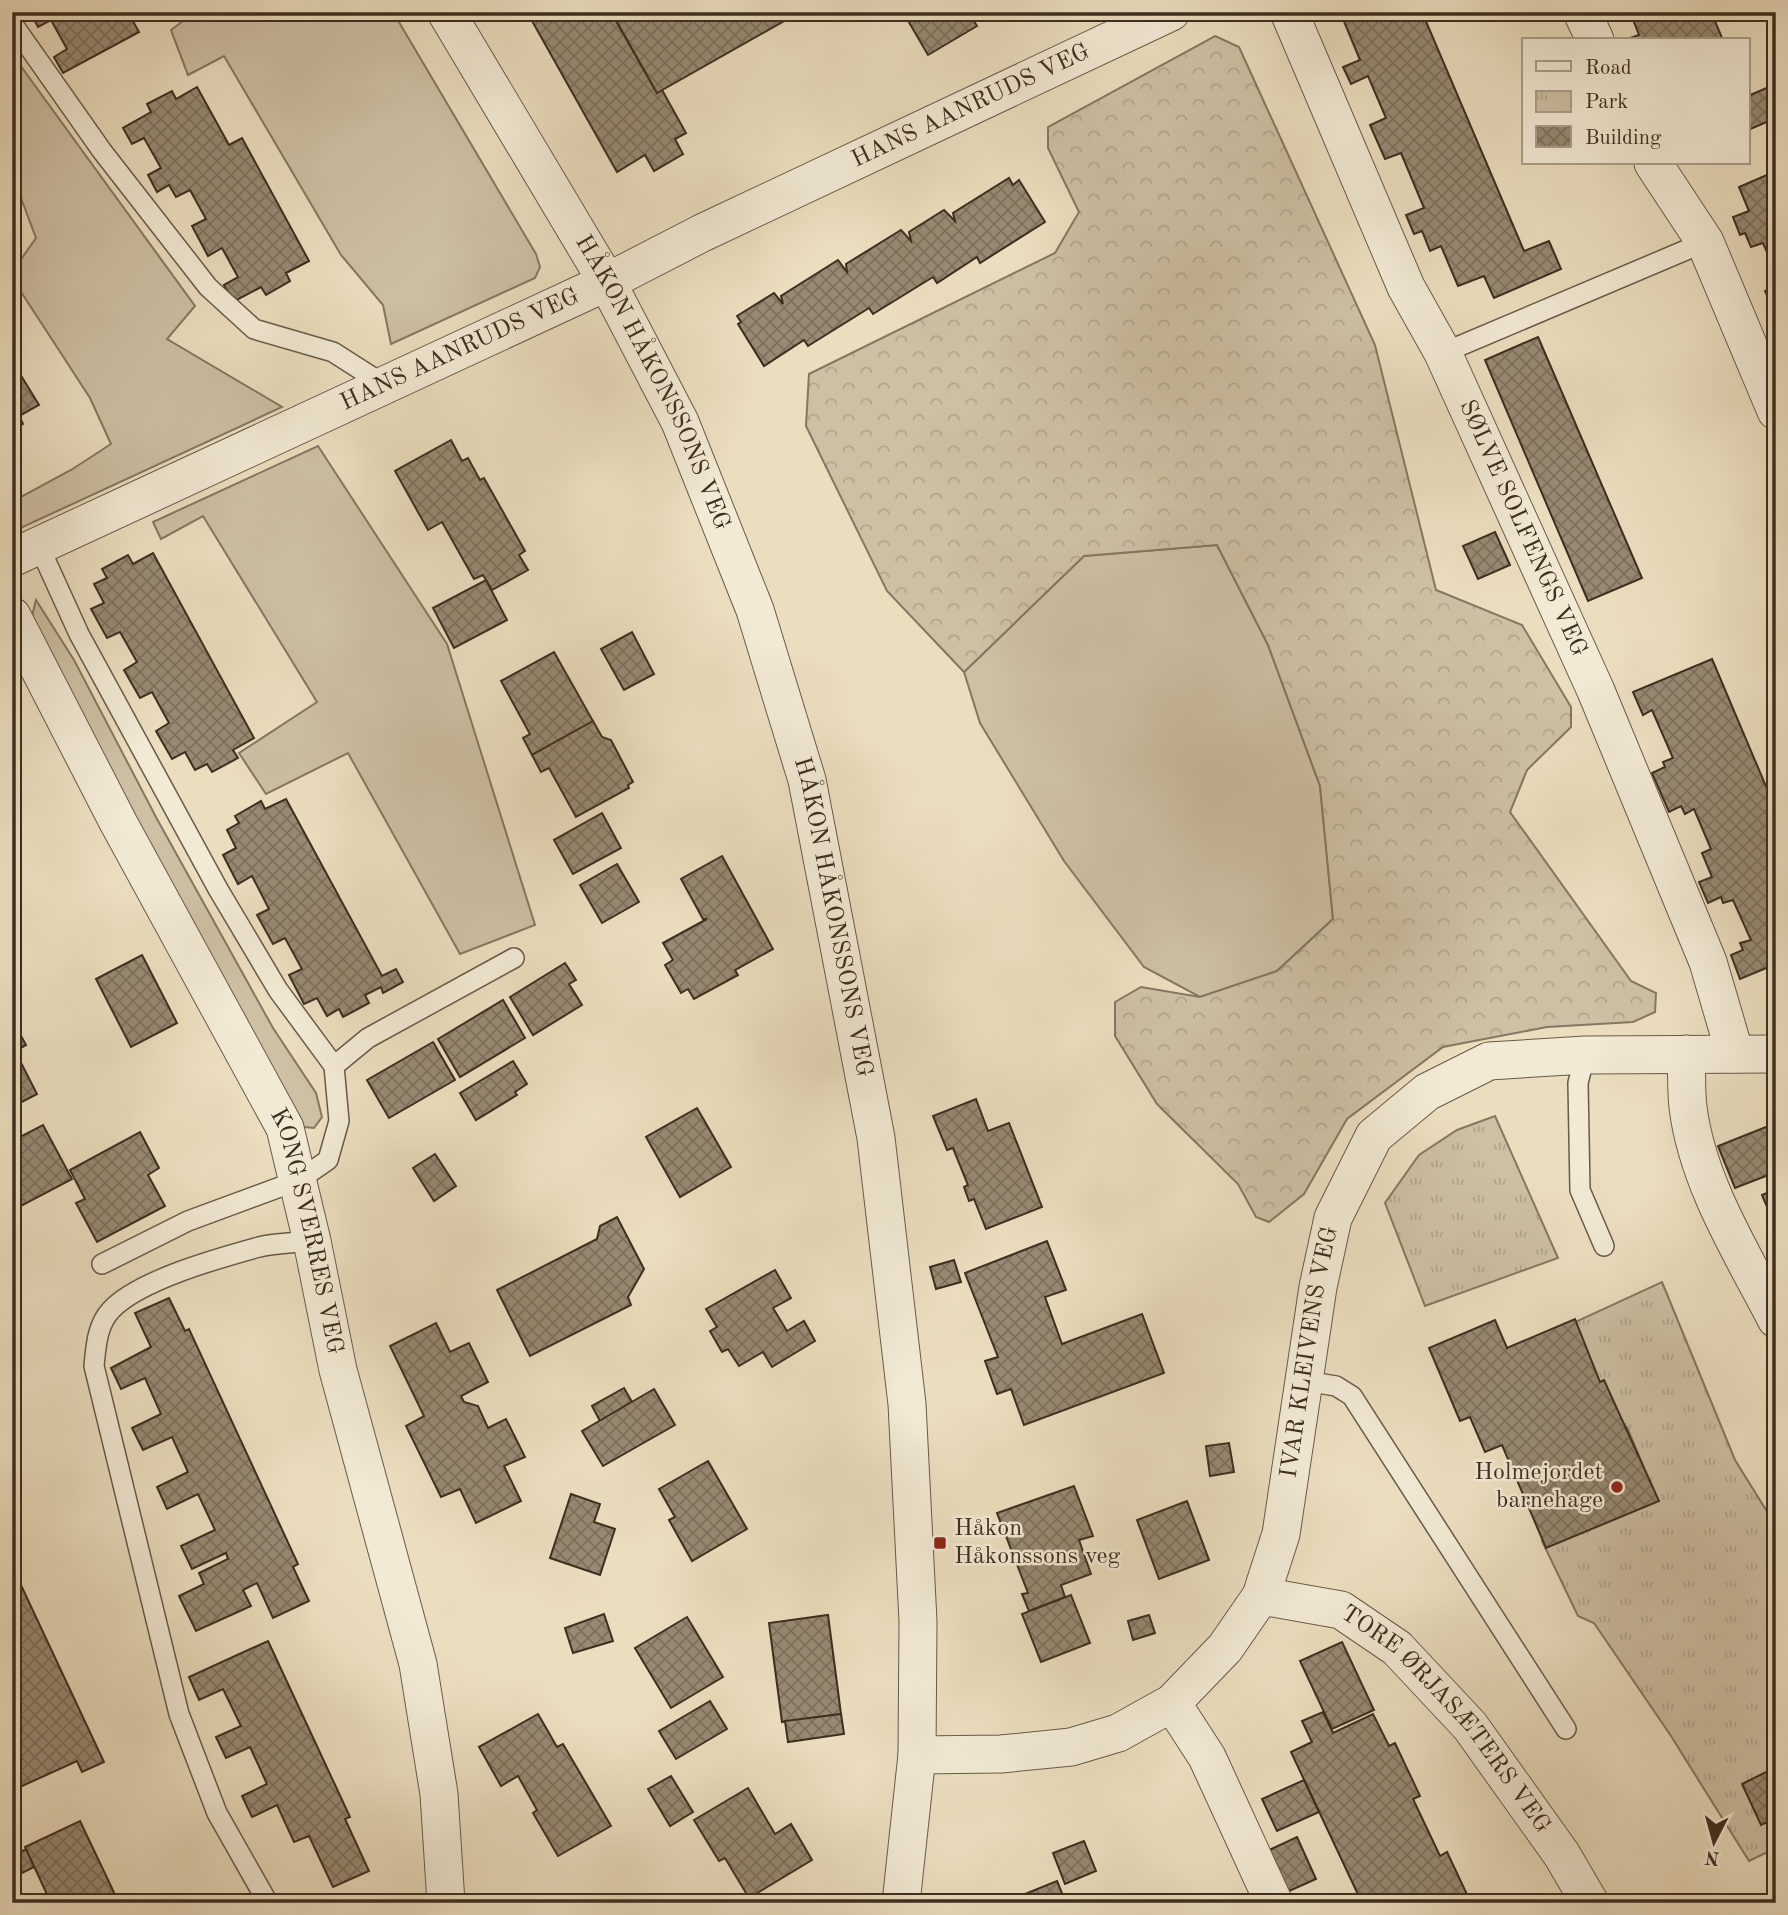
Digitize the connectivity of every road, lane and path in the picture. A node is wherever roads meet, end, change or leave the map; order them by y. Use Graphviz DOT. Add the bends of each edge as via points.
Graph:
graph roads {
  1 [pos="446,12"];
  2 [pos="1171,12"];
  3 [pos="1289,12"];
  4 [pos="1583,12"];
  5 [pos="12,23"];
  6 [pos="1593,38"];
  7 [pos="1654,164"];
  8 [pos="1705,242"];
  9 [pos="607,282"];
  10 [pos="1444,353"];
  11 [pos="383,384"];
  12 [pos="1776,411"];
  13 [pos="26,552"];
  14 [pos="12,616"];
  15 [pos="514,958"];
  16 [pos="1686,1054"];
  17 [pos="1735,1054"];
  18 [pos="1776,1054"];
  19 [pos="1585,1055"];
  20 [pos="334,1066"];
  21 [pos="299,1180"];
  22 [pos="313,1241"];
  23 [pos="1604,1246"];
  24 [pos="102,1264"];
  25 [pos="1776,1319"];
  26 [pos="1304,1381"];
  27 [pos="1261,1596"];
  28 [pos="1172,1703"];
  29 [pos="1566,1729"];
  30 [pos="917,1755"];
  31 [pos="268,1903"];
  32 [pos="446,1903"];
  33 [pos="901,1903"];
  34 [pos="1274,1903"];
  35 [pos="1590,1903"];
  1 -- 9 [label="street, HÅKON HÅKONSSONS VEG"];
  2 -- 9 [label="street, HANS AANRUDS VEG"];
  3 -- 10 [label="street, SØLVE SOLFENGS VEG" via="1406,287"];
  4 -- 6 [label="street"];
  5 -- 11 [label="lane" via="102,151 208,287 254,329 333,352"];
  7 -- 8 [label="street"];
  8 -- 10 [label="lane"];
  8 -- 12 [label="street"];
  9 -- 11 [label="street, HANS AANRUDS VEG"];
  9 -- 30 [label="street, HÅKON HÅKONSSONS VEG" via="680,422 755,610 807,780 876,1138 906,1392 918,1621"];
  10 -- 17 [label="street, SØLVE SOLFENGS VEG" via="1602,704 1708,962"];
  11 -- 13 [label="street, HANS AANRUDS VEG"];
  13 -- 20 [label="lane" via="79,634 278,990"];
  14 -- 21 [label="street, KONG SVERRES VEG" via="285,1128"];
  15 -- 20 [label="lane" via="368,1038"];
  16 -- 17 [label="street, IVAR KLEIVENS VEG"];
  16 -- 19 [label="street, IVAR KLEIVENS VEG"];
  16 -- 25 [label="street" via="1688,1107 1697,1148 1724,1219"];
  17 -- 18 [label="street, IVAR KLEIVENS VEG"];
  19 -- 23 [label="lane" via="1578,1083 1580,1190"];
  19 -- 26 [label="street, IVAR KLEIVENS VEG" via="1489,1061 1427,1092 1374,1136 1328,1236"];
  20 -- 21 [label="lane" via="339,1121 328,1160"];
  21 -- 22 [label="street, KONG SVERRES VEG"];
  21 -- 24 [label="lane" via="188,1221"];
  22 -- 31 [label="lane" via="261,1247 135,1293 110,1311 97,1336 94,1366 179,1714 217,1813"];
  22 -- 32 [label="street, KONG SVERRES VEG" via="338,1370 418,1664 439,1794"];
  26 -- 27 [label="street, IVAR KLEIVENS VEG" via="1281,1534"];
  26 -- 29 [label="lane" via="1336,1386 1352,1396"];
  27 -- 28 [label="street, IVAR KLEIVENS VEG" via="1225,1648"];
  27 -- 35 [label="street, TORE ØRJASÆTERS VEG" via="1341,1609 1397,1648 1470,1726 1562,1855"];
  28 -- 30 [label="street, IVAR KLEIVENS VEG" via="1118,1733 1071,1746 1001,1754"];
  28 -- 34 [label="street" via="1208,1757"];
  30 -- 33 [label="street, HÅKON HÅKONSSONS VEG"];
}
